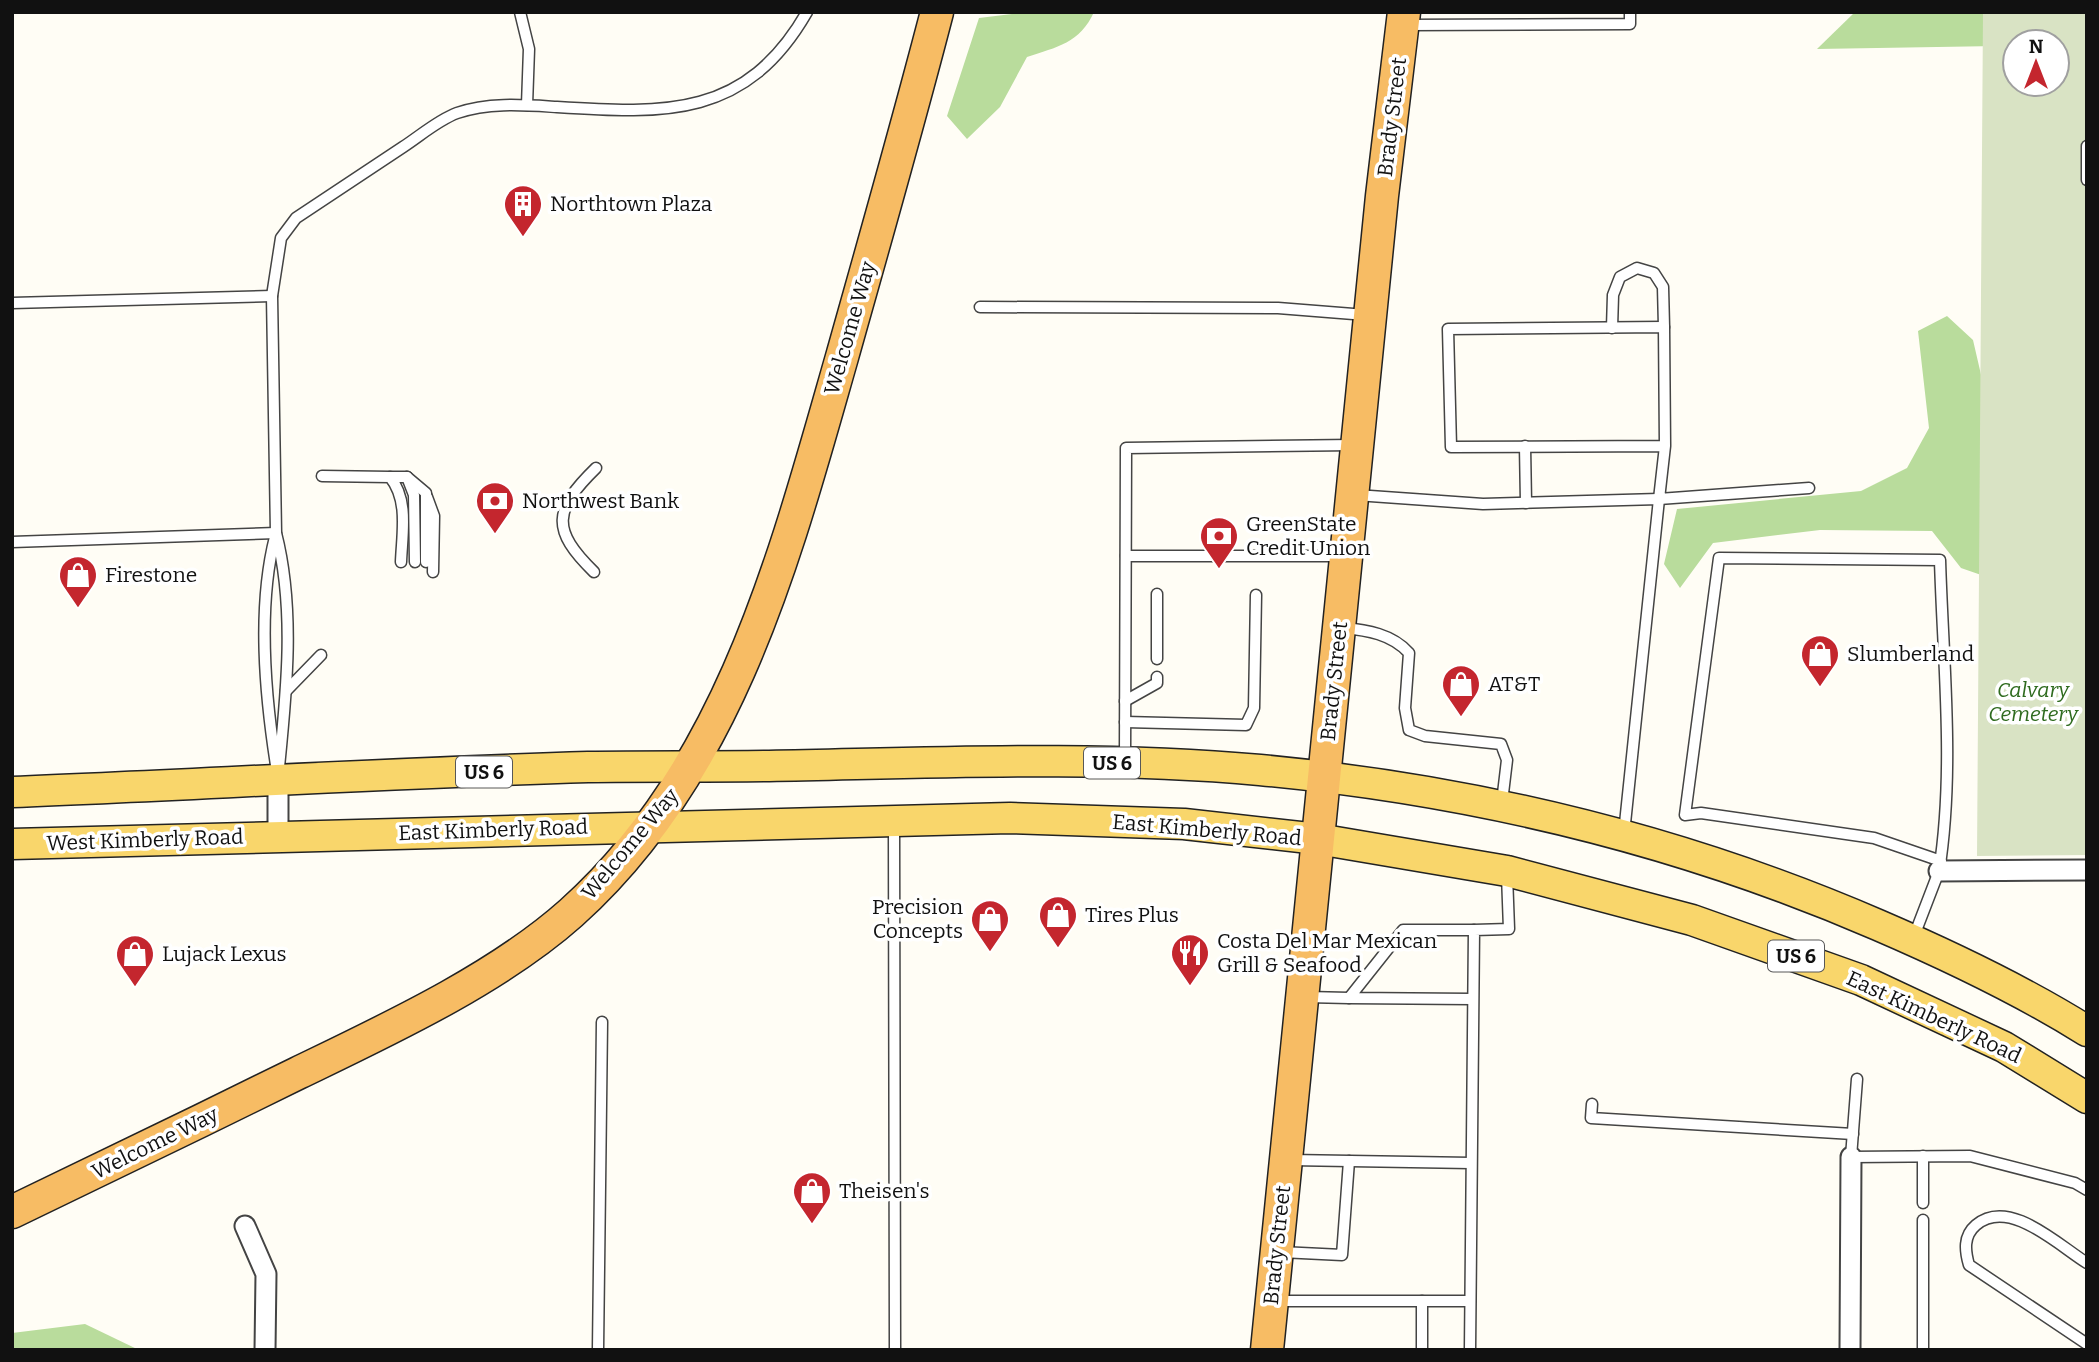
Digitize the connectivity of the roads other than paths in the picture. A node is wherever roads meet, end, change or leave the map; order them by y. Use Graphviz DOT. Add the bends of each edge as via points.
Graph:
graph roads {
  1 [pos="520,12"];
  2 [pos="807,12"];
  3 [pos="937,12"];
  4 [pos="1486,12"];
  5 [pos="1630,12"];
  6 [pos="1404,18"];
  7 [pos="1485,25"];
  8 [pos="527,105"];
  9 [pos="2087,147"];
  10 [pos="2087,180"];
  11 [pos="272,296"];
  12 [pos="12,303"];
  13 [pos="980,307"];
  14 [pos="1370,315"];
  15 [pos="1664,327"];
  16 [pos="1612,328"];
  17 [pos="1357,445"];
  18 [pos="1525,446"];
  19 [pos="1665,446"];
  20 [pos="596,468"];
  21 [pos="322,476"];
  22 [pos="390,477"];
  23 [pos="407,477"];
  24 [pos="1809,488"];
  25 [pos="426,493"];
  26 [pos="1352,495"];
  27 [pos="1659,499"];
  28 [pos="1526,503"];
  29 [pos="276,533"];
  30 [pos="12,542"];
  31 [pos="1126,556"];
  32 [pos="1346,556"];
  33 [pos="401,562"];
  34 [pos="433,572"];
  35 [pos="594,572"];
  36 [pos="1157,594"];
  37 [pos="1256,595"];
  38 [pos="1339,628"];
  39 [pos="321,654"];
  40 [pos="1157,659"];
  41 [pos="1157,677"];
  42 [pos="286,691"];
  43 [pos="1125,701"];
  44 [pos="1125,722"];
  45 [pos="1125,763"];
  46 [pos="690,767"];
  47 [pos="1324,778"];
  48 [pos="278,781"];
  49 [pos="12,792"];
  50 [pos="1501,806"];
  51 [pos="894,821"];
  52 [pos="650,826"];
  53 [pos="1624,833"];
  54 [pos="278,836"];
  55 [pos="1318,839"];
  56 [pos="12,844"];
  57 [pos="1940,866"];
  58 [pos="1507,870"];
  59 [pos="2087,870"];
  60 [pos="1474,930"];
  61 [pos="1913,940"];
  62 [pos="1301,997"];
  63 [pos="1349,998"];
  64 [pos="1472,999"];
  65 [pos="602,1022"];
  66 [pos="2087,1031"];
  67 [pos="1857,1079"];
  68 [pos="2087,1098"];
  69 [pos="1592,1104"];
  70 [pos="1853,1134"];
  71 [pos="1923,1156"];
  72 [pos="1851,1157"];
  73 [pos="1286,1160"];
  74 [pos="1349,1161"];
  75 [pos="1471,1163"];
  76 [pos="2087,1190"];
  77 [pos="1923,1203"];
  78 [pos="12,1212"];
  79 [pos="1923,1220"];
  80 [pos="245,1226"];
  81 [pos="1277,1252"];
  82 [pos="2087,1263"];
  83 [pos="1272,1301"];
  84 [pos="1422,1301"];
  85 [pos="1470,1301"];
  86 [pos="2087,1344"];
  87 [pos="265,1350"];
  88 [pos="598,1350"];
  89 [pos="895,1350"];
  90 [pos="1267,1350"];
  91 [pos="1422,1350"];
  92 [pos="1470,1350"];
  93 [pos="1850,1350"];
  94 [pos="1923,1350"];
  1 -- 8 [label="lane" via="529,48"];
  2 -- 8 [label="lane" via="760,71 712,100 632,112"];
  3 -- 46 [label="highway, Welcome Way" via="785,547 714,728"];
  4 -- 7 [label="lane"];
  5 -- 7 [label="lane" via="1630,24"];
  6 -- 7 [label="lane"];
  6 -- 14 [label="highway, Brady Street"];
  8 -- 11 [label="lane" via="486,106 455,114 296,218 281,238"];
  9 -- 10 [label="lane"];
  11 -- 12 [label="lane"];
  11 -- 29 [label="lane"];
  13 -- 14 [label="lane" via="1278,308"];
  14 -- 17 [label="highway, Brady Street"];
  15 -- 16 [label="lane"];
  15 -- 16 [label="lane" via="1662,287 1654,273 1637,268 1620,277 1613,295"];
  15 -- 19 [label="lane"];
  16 -- 18 [label="lane" via="1448,329 1451,447"];
  17 -- 26 [label="highway, Brady Street"];
  17 -- 31 [label="lane" via="1126,448"];
  18 -- 19 [label="lane"];
  18 -- 28 [label="lane"];
  19 -- 27 [label="lane"];
  20 -- 35 [label="lane" via="564,508 566,541"];
  21 -- 22 [label="lane"];
  22 -- 23 [label="lane"];
  22 -- 33 [label="lane" via="403,507"];
  23 -- 25 [label="lane"];
  23 -- 25 [label="lane" via="414,495 420,562"];
  24 -- 27 [label="lane"];
  25 -- 34 [label="lane" via="434,516"];
  26 -- 28 [label="lane"];
  26 -- 32 [label="highway, Brady Street"];
  27 -- 28 [label="lane"];
  27 -- 53 [label="lane"];
  29 -- 30 [label="lane"];
  29 -- 42 [label="lane" via="285,569"];
  29 -- 48 [label="lane" via="267,569 266,701"];
  31 -- 32 [label="lane"];
  31 -- 43 [label="lane"];
  32 -- 38 [label="highway, Brady Street"];
  36 -- 40 [label="lane"];
  37 -- 44 [label="lane" via="1254,708 1246,725"];
  38 -- 47 [label="highway, Brady Street"];
  38 -- 50 [label="lane" via="1368,630 1400,643 1409,653 1405,708 1409,730 1425,736 1501,744 1507,760"];
  39 -- 42 [label="lane"];
  41 -- 43 [label="lane" via="1157,683"];
  42 -- 48 [label="lane"];
  43 -- 44 [label="lane"];
  44 -- 45 [label="lane"];
  45 -- 46 [label="main road, US 6"];
  45 -- 47 [label="main road, US 6"];
  46 -- 48 [label="main road, US 6"];
  46 -- 52 [label="highway, Welcome Way"];
  47 -- 50 [label="main road, US 6"];
  47 -- 55 [label="highway, Brady Street"];
  48 -- 49 [label="main road, US 6"];
  48 -- 54 [label="street"];
  50 -- 53 [label="main road, US 6"];
  51 -- 52 [label="main road, East Kimberly Road / US 6"];
  51 -- 55 [label="main road, East Kimberly Road / US 6" via="1010,818 1184,824"];
  51 -- 89 [label="lane"];
  52 -- 54 [label="main road, East Kimberly Road / US 6"];
  52 -- 78 [label="highway, Welcome Way" via="571,913 462,987 362,1042"];
  53 -- 61 [label="main road, US 6" via="1798,890"];
  54 -- 56 [label="main road, West Kimberly Road / US 6"];
  55 -- 58 [label="main road, East Kimberly Road / US 6"];
  55 -- 62 [label="highway, Brady Street"];
  57 -- 57 [label="lane" via="1948,814 1940,560 1719,558 1685,815 1715,815 1874,838"];
  57 -- 59 [label="street"];
  57 -- 61 [label="lane"];
  58 -- 60 [label="lane" via="1509,929"];
  58 -- 68 [label="main road, East Kimberly Road / US 6" via="1692,920 1861,980 2004,1047"];
  60 -- 63 [label="lane" via="1403,930"];
  60 -- 64 [label="lane"];
  61 -- 66 [label="main road, US 6" via="1977,968"];
  62 -- 63 [label="lane"];
  62 -- 73 [label="highway, Brady Street"];
  63 -- 64 [label="lane"];
  64 -- 75 [label="lane"];
  65 -- 88 [label="lane"];
  67 -- 70 [label="lane"];
  69 -- 70 [label="lane" via="1591,1118"];
  70 -- 72 [label="lane"];
  71 -- 72 [label="lane"];
  71 -- 76 [label="lane" via="1970,1156 2076,1183"];
  71 -- 77 [label="lane"];
  72 -- 93 [label="street"];
  73 -- 74 [label="lane"];
  73 -- 81 [label="highway, Brady Street"];
  74 -- 75 [label="lane"];
  74 -- 81 [label="lane" via="1342,1255"];
  75 -- 85 [label="lane"];
  79 -- 94 [label="lane"];
  80 -- 87 [label="street" via="266,1274"];
  81 -- 83 [label="highway, Brady Street"];
  82 -- 86 [label="lane" via="2004,1215 1985,1217 1972,1228 1964,1248 1969,1265"];
  83 -- 84 [label="lane"];
  83 -- 90 [label="highway, Brady Street"];
  84 -- 85 [label="lane"];
  84 -- 91 [label="lane"];
  85 -- 92 [label="lane"];
}
